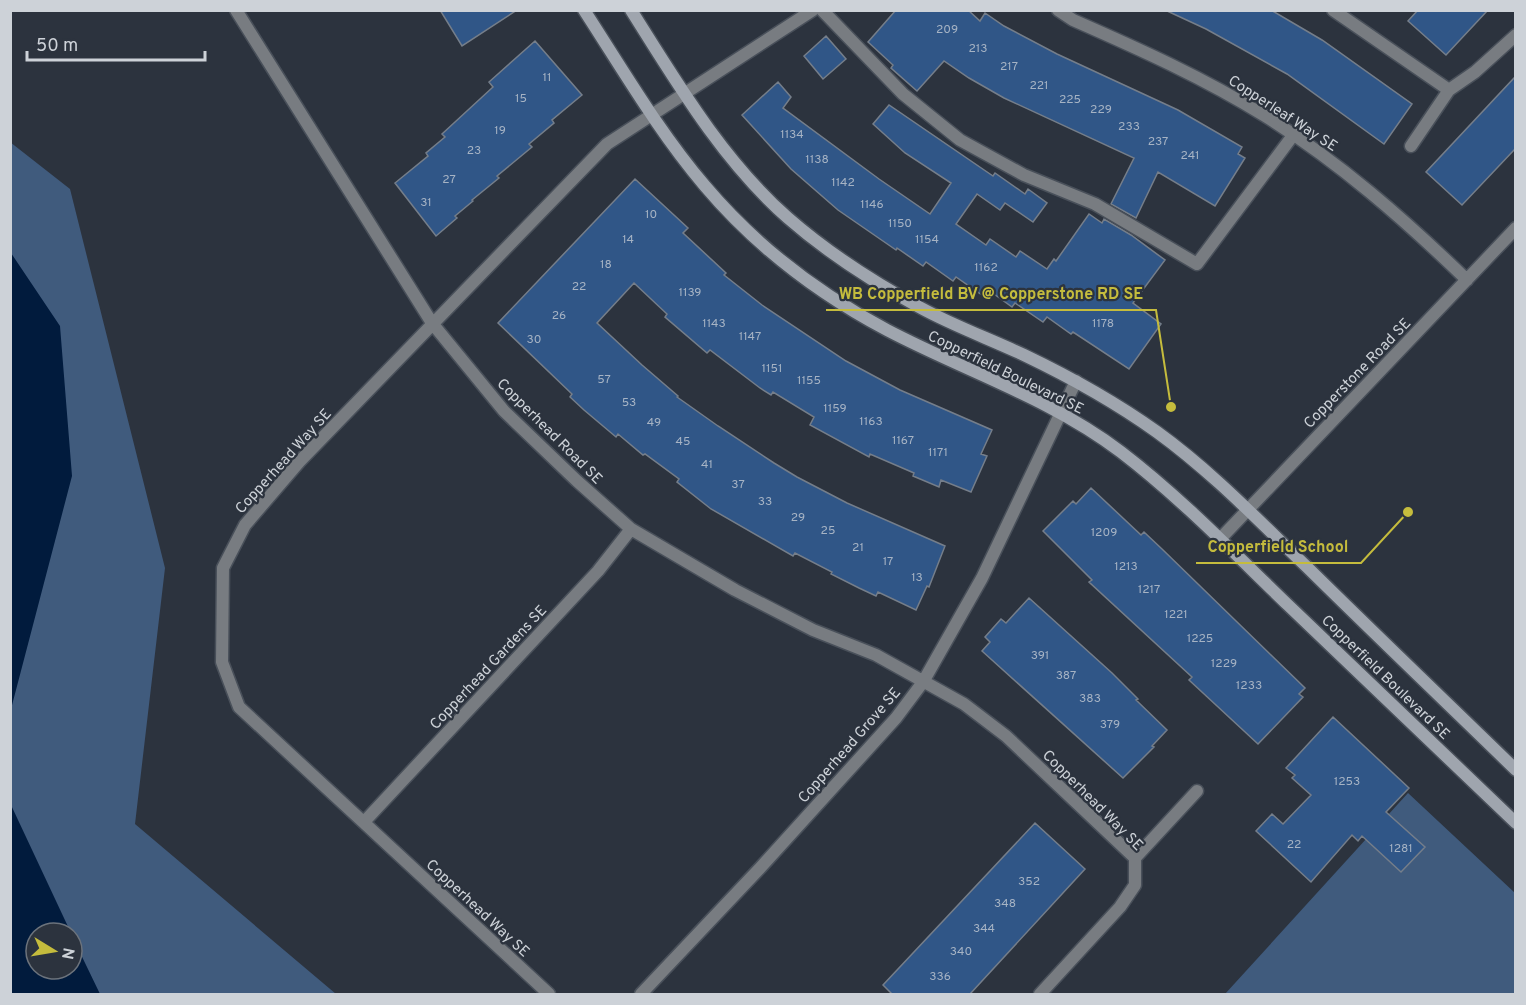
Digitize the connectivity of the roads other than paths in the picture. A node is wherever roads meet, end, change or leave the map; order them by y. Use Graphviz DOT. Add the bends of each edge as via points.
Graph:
graph roads {
  1 [pos="236,10"];
  2 [pos="584,10"];
  3 [pos="631,10"];
  4 [pos="813,10"];
  5 [pos="822,10"];
  6 [pos="1058,10"];
  7 [pos="1333,10"];
  8 [pos="1515,35"];
  9 [pos="1449,90"];
  10 [pos="685,94"];
  11 [pos="652,114"];
  12 [pos="1294,134"];
  13 [pos="1411,146"];
  14 [pos="1515,228"];
  15 [pos="1467,280"];
  16 [pos="432,323"];
  17 [pos="1076,381"];
  18 [pos="1060,413"];
  19 [pos="1248,510"];
  20 [pos="631,529"];
  21 [pos="1220,539"];
  22 [pos="923,682"];
  23 [pos="1515,770"];
  24 [pos="1197,791"];
  25 [pos="364,822"];
  26 [pos="1515,823"];
  27 [pos="1135,858"];
  28 [pos="549,994"];
  29 [pos="641,994"];
  30 [pos="1040,994"];
  1 -- 16 [label="street, Copperhead Road SE"];
  2 -- 11 [label="street, Copperfield Boulevard SE"];
  3 -- 10 [label="street, Copperfield Boulevard SE"];
  4 -- 10 [label="street, Copperhead Way SE"];
  5 -- 12 [label="street" via="903,94 960,140 1024,175 1095,204 1197,264"];
  6 -- 12 [label="street, Copperleaf Way SE" via="1174,65"];
  7 -- 9 [label="street"];
  8 -- 9 [label="street"];
  9 -- 13 [label="street"];
  10 -- 11 [label="street, Copperhead Way SE"];
  10 -- 17 [label="street, Copperfield Boulevard SE" via="758,187 788,218 832,252 923,309"];
  11 -- 16 [label="street, Copperhead Way SE" via="606,144"];
  11 -- 18 [label="street, Copperfield Boulevard SE" via="732,216 802,277 884,329"];
  12 -- 15 [label="street, Copperleaf Way SE" via="1376,196"];
  14 -- 15 [label="street, Copperstone Road SE"];
  15 -- 19 [label="street, Copperstone Road SE"];
  16 -- 20 [label="street, Copperhead Road SE" via="504,411"];
  16 -- 25 [label="street, Copperhead Way SE" via="244,525 222,568 222,662 239,707"];
  17 -- 18 [label="street, Copperhead Grove SE"];
  17 -- 19 [label="street, Copperfield Boulevard SE" via="1160,434"];
  18 -- 21 [label="street, Copperfield Boulevard SE" via="1119,451"];
  18 -- 22 [label="street, Copperhead Grove SE" via="982,578"];
  19 -- 21 [label="street, Copperstone Road SE"];
  19 -- 23 [label="street, Copperfield Boulevard SE"];
  20 -- 22 [label="street, Copperhead Road SE" via="735,590"];
  20 -- 25 [label="street, Copperhead Gardens SE" via="598,571"];
  21 -- 26 [label="street, Copperfield Boulevard SE"];
  22 -- 27 [label="street, Copperhead Way SE" via="964,704 1006,736"];
  22 -- 29 [label="street, Copperhead Grove SE" via="888,727"];
  24 -- 27 [label="street"];
  25 -- 28 [label="street, Copperhead Way SE"];
  27 -- 30 [label="street, Copperhead Way SE" via="1135,885 1120,907"];
}
